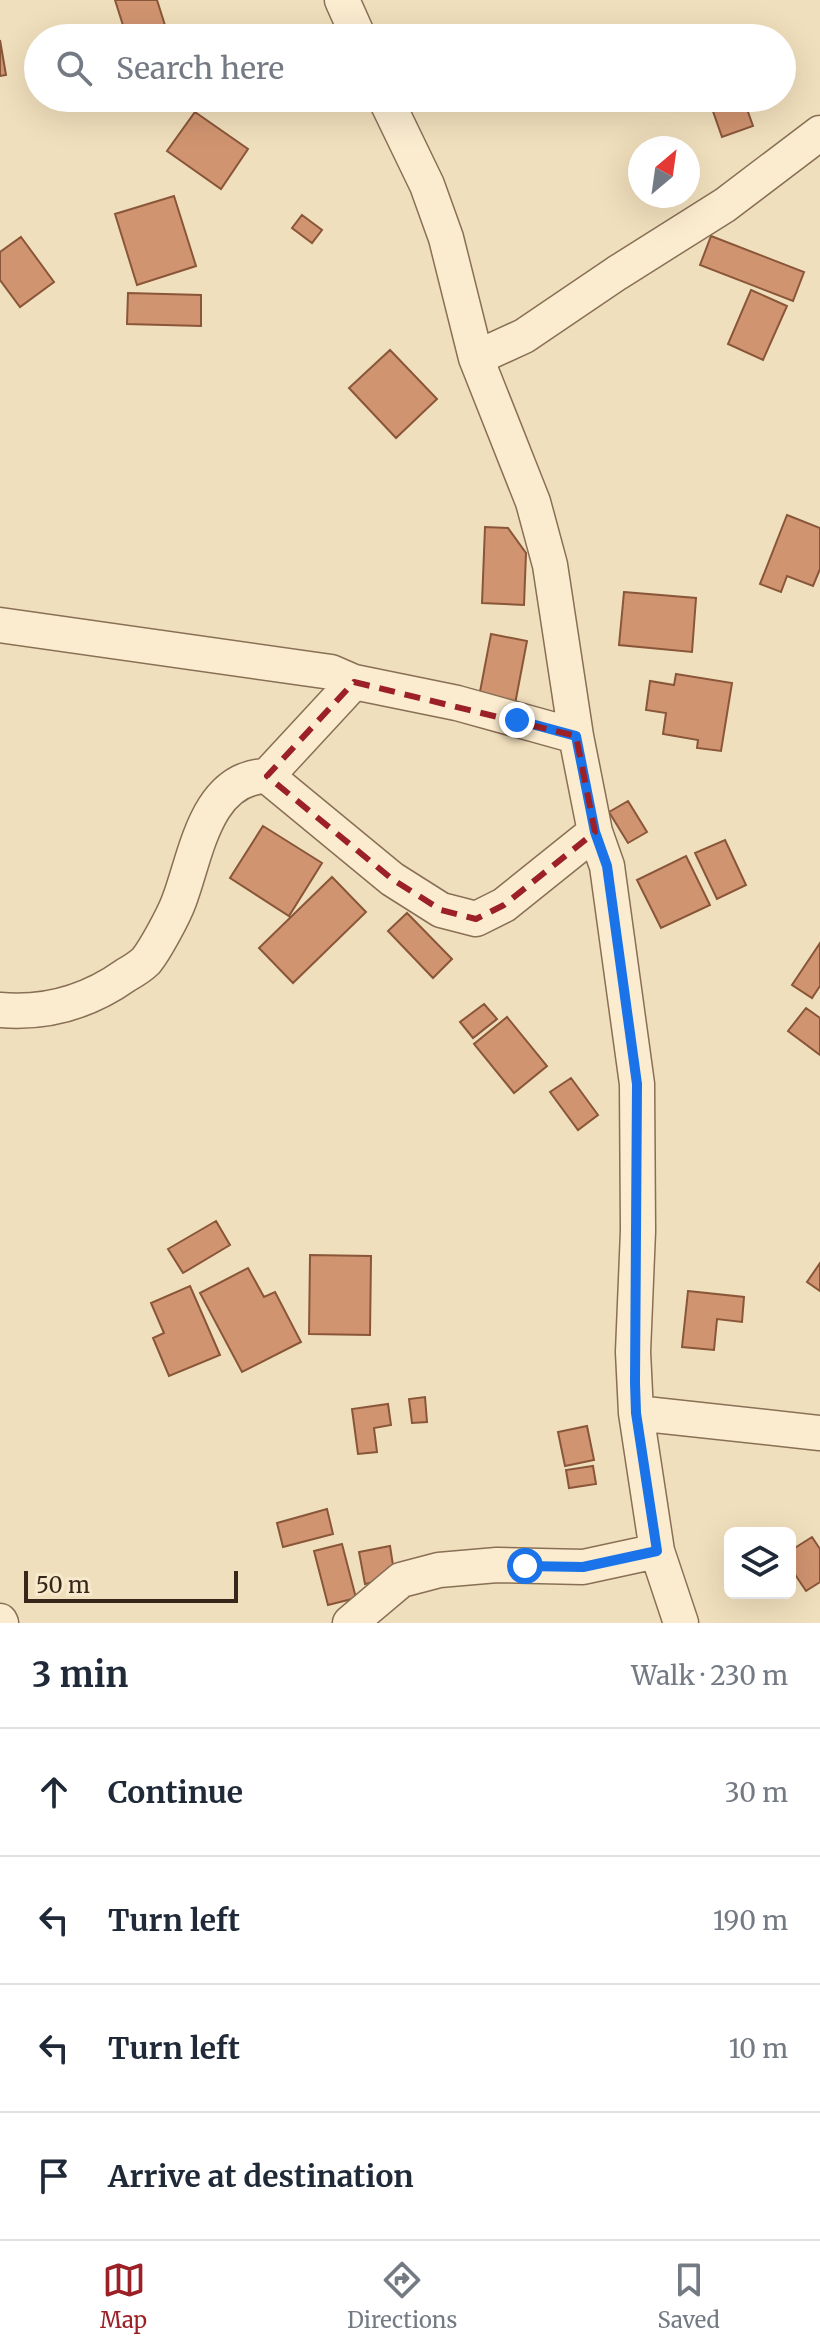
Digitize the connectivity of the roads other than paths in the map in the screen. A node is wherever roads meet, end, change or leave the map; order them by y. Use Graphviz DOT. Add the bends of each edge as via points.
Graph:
graph roads {
  1 [pos="342,0"];
  2 [pos="353,24"];
  3 [pos="392,112"];
  4 [pos="820,133"];
  5 [pos="476,358"];
  6 [pos="0,625"];
  7 [pos="354,682"];
  8 [pos="576,736"];
  9 [pos="267,776"];
  10 [pos="595,832"];
  11 [pos="0,1010"];
  12 [pos="636,1413"];
  13 [pos="820,1433"];
  14 [pos="657,1551"];
  15 [pos="350,1623"];
  16 [pos="681,1623"];
  1 -- 2 [label="street"];
  3 -- 5 [label="street" via="446,238"];
  4 -- 5 [label="street" via="725,205 524,336"];
  5 -- 8 [label="street" via="533,502 547,552"];
  6 -- 7 [label="street" via="331,672"];
  7 -- 8 [label="street"];
  7 -- 9 [label="street"];
  8 -- 10 [label="street"];
  9 -- 10 [label="street" via="392,879 441,910 476,919 504,905"];
  9 -- 11 [label="street" via="231,787 213,812 199,836 178,903 146,961 111,986 68,1006"];
  10 -- 12 [label="street" via="607,866 637,1084"];
  12 -- 13 [label="street"];
  12 -- 14 [label="street"];
  14 -- 15 [label="street" via="583,1567 439,1570 401,1580"];
  14 -- 16 [label="street"];
}
